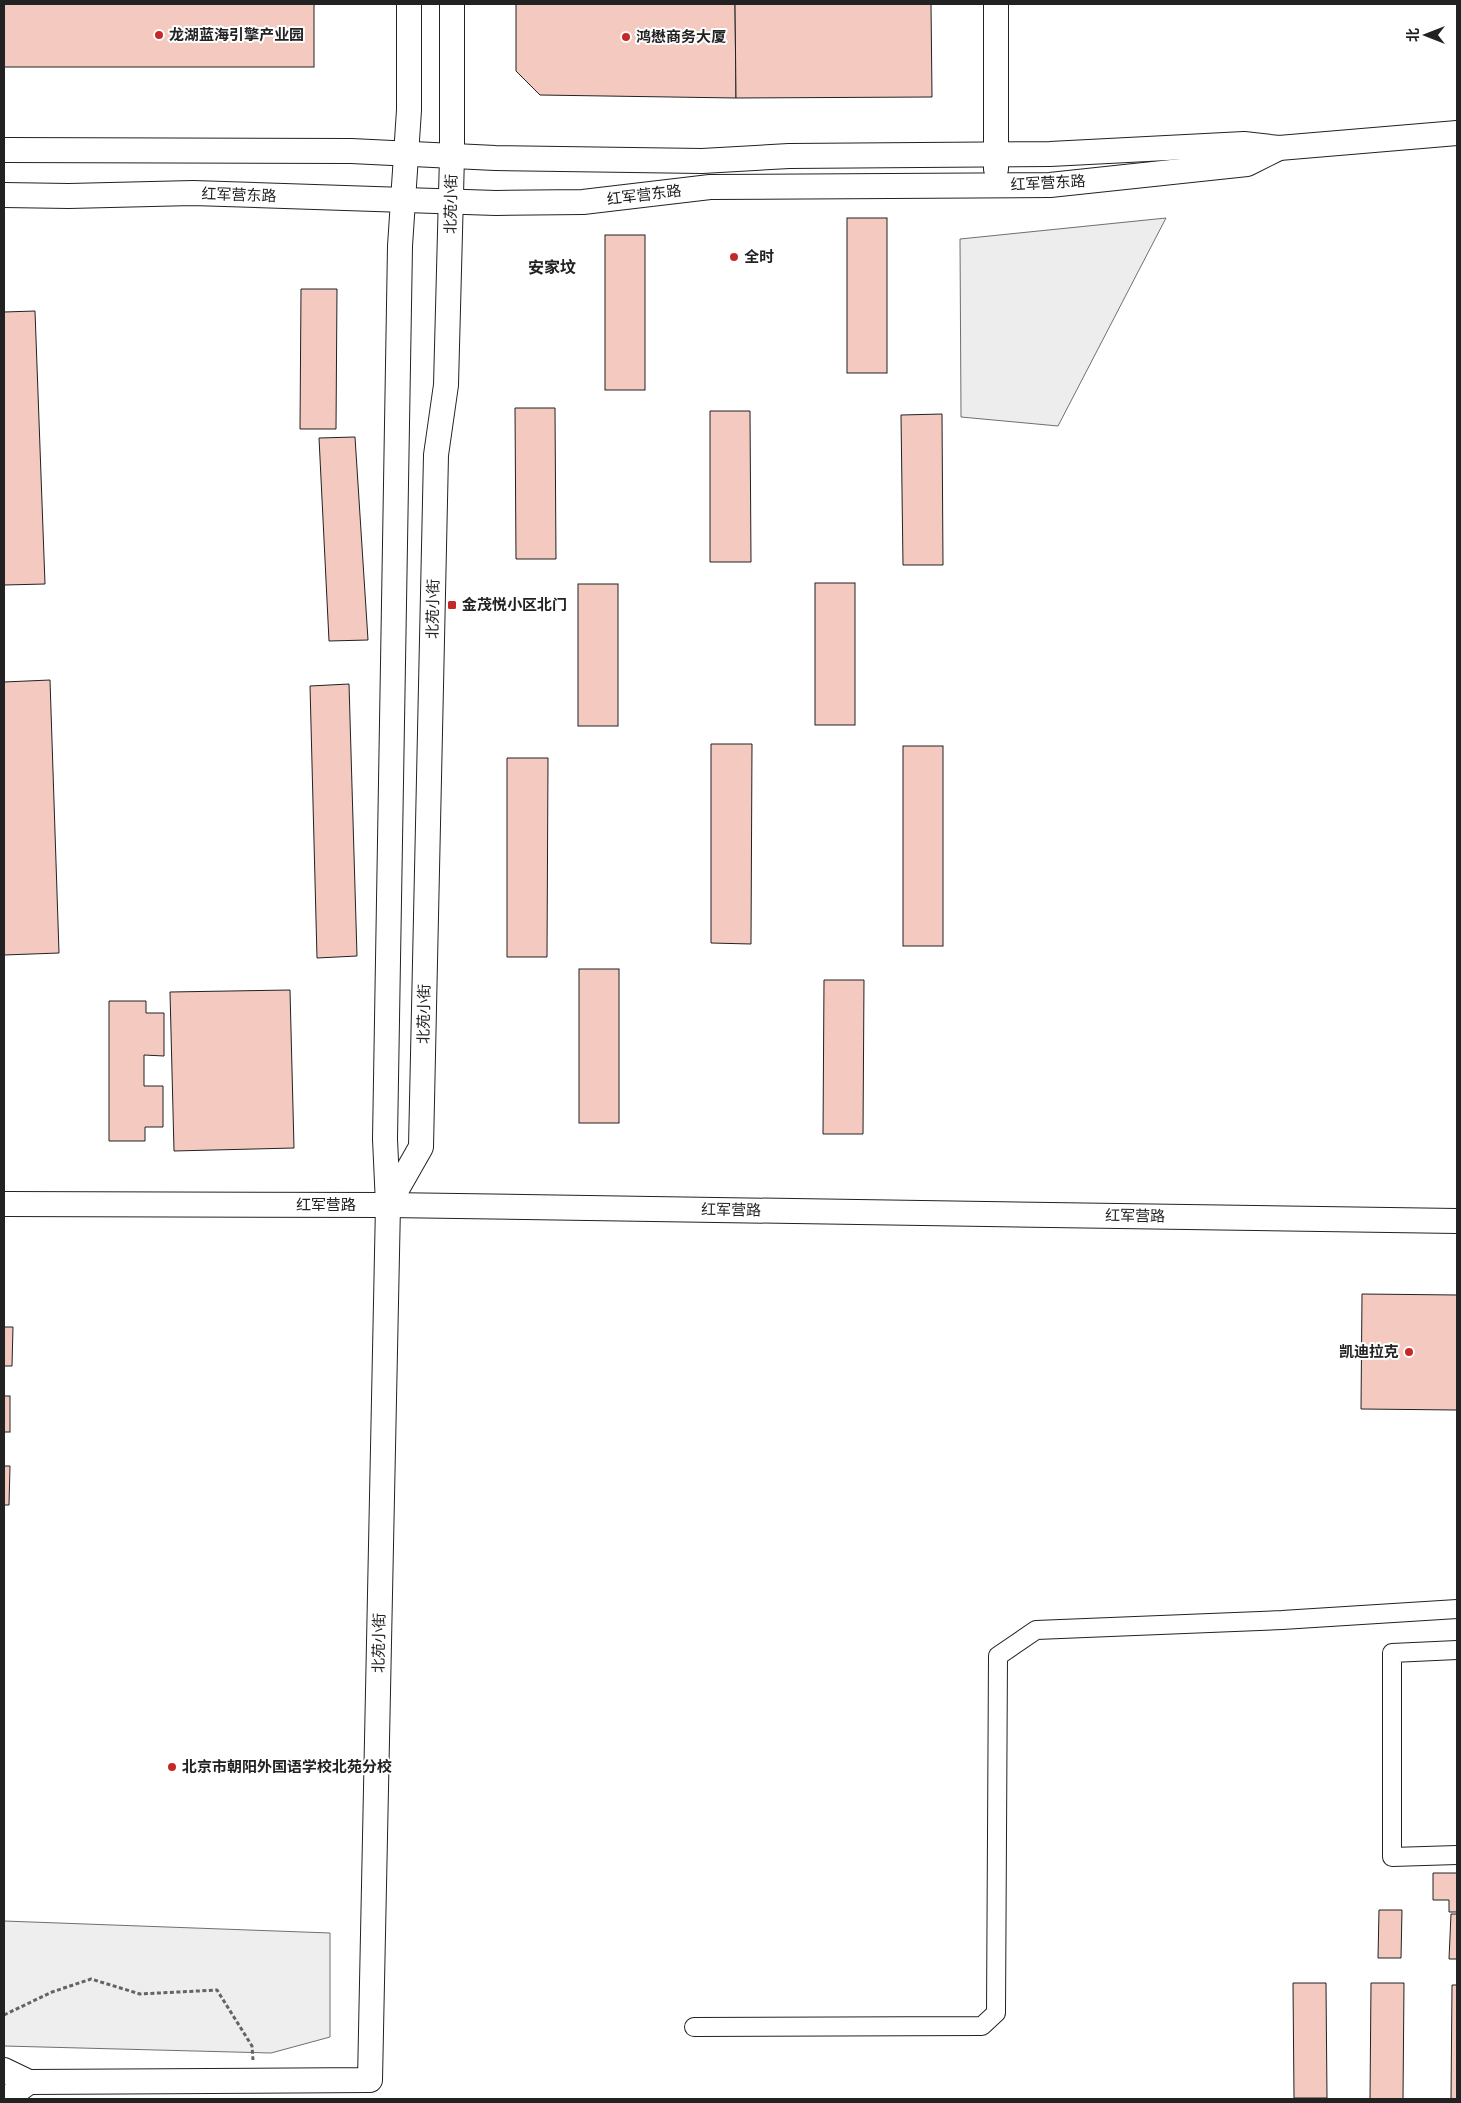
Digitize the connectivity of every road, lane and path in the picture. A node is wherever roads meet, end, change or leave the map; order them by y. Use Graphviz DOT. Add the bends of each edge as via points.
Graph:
graph roads {
  1 [pos="409,4"];
  2 [pos="452,4"];
  3 [pos="996,4"];
  4 [pos="1457,133"];
  5 [pos="1279,148"];
  6 [pos="4,150"];
  7 [pos="406,154"];
  8 [pos="996,154"];
  9 [pos="452,156"];
  10 [pos="996,185"];
  11 [pos="4,195"];
  12 [pos="403,200"];
  13 [pos="451,202"];
  14 [pos="4,1204"];
  15 [pos="388,1205"];
  16 [pos="1457,1221"];
  17 [pos="1457,1609"];
  18 [pos="1457,1650"];
  19 [pos="1457,1855"];
  20 [pos="4,2015"];
  21 [pos="694,2027"];
  22 [pos="4,2070"];
  23 [pos="254,2080"];
  24 [pos="29,2082"];
  25 [pos="6,2099"];
  1 -- 7 [label="street, 北苑小街"];
  2 -- 9 [label="street, 北苑小街"];
  3 -- 8 [label="street"];
  4 -- 5 [label="street, 红军营东路"];
  5 -- 8 [label="street, 红军营东路" via="1244,144"];
  5 -- 10 [label="street, 红军营东路" via="1246,164 1050,185"];
  6 -- 7 [label="street, 红军营东路"];
  7 -- 9 [label="street, 红军营东路"];
  7 -- 12 [label="street, 北苑小街"];
  8 -- 9 [label="street, 红军营东路" via="789,156 702,162"];
  8 -- 10 [label="street"];
  9 -- 13 [label="street, 北苑小街"];
  10 -- 13 [label="street, 红军营东路" via="710,187 583,202"];
  11 -- 12 [label="street, 红军营东路" via="193,194"];
  12 -- 13 [label="street, 红军营东路"];
  12 -- 15 [label="street, 北苑小街" via="385,1130"];
  13 -- 15 [label="street, 北苑小街" via="446,386 436,455 421,1147"];
  14 -- 15 [label="street, 红军营路"];
  15 -- 16 [label="street, 红军营路"];
  15 -- 23 [label="street, 北苑小街" via="370,2080"];
  17 -- 21 [label="street" via="1036,1630 998,1656 996,2013 982,2026"];
  18 -- 19 [label="street" via="1392,1653 1392,1857"];
  20 -- 23 [label="path" via="52,1992 90,1979 140,1994 217,1990 252,2046"];
  22 -- 24 [label="street"];
  23 -- 24 [label="street"];
  24 -- 25 [label="street"];
}
